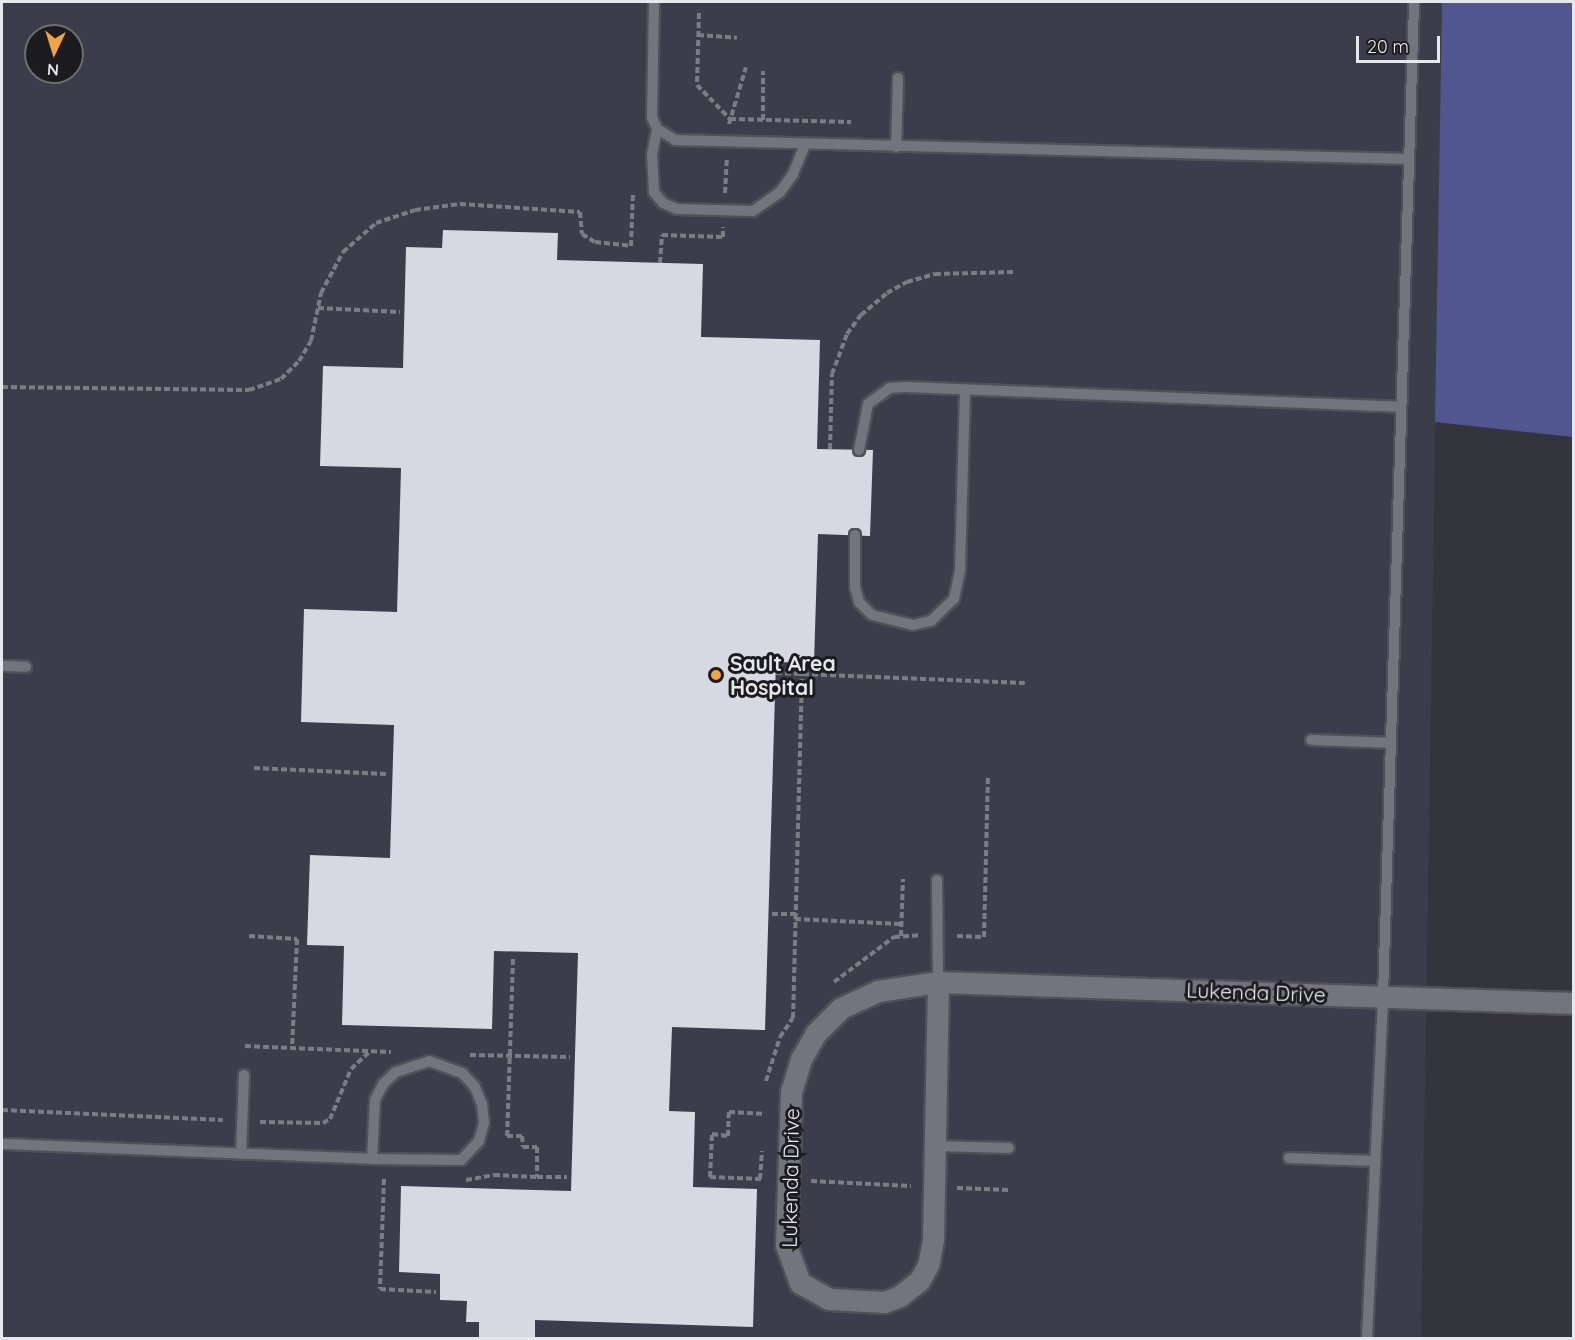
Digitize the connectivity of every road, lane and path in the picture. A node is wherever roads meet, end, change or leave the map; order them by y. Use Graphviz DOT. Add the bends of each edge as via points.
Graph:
graph roads {
  1 [pos="654,2"];
  2 [pos="1414,2"];
  3 [pos="699,13"];
  4 [pos="698,35"];
  5 [pos="737,38"];
  6 [pos="746,67"];
  7 [pos="763,71"];
  8 [pos="898,78"];
  9 [pos="730,119"];
  10 [pos="763,120"];
  11 [pos="851,122"];
  12 [pos="657,129"];
  13 [pos="728,143"];
  14 [pos="805,145"];
  15 [pos="896,147"];
  16 [pos="1409,159"];
  17 [pos="654,192"];
  18 [pos="723,211"];
  19 [pos="660,263"];
  20 [pos="1013,272"];
  21 [pos="318,308"];
  22 [pos="400,312"];
  23 [pos="2,387"];
  24 [pos="965,389"];
  25 [pos="1401,407"];
  26 [pos="830,448"];
  27 [pos="859,450"];
  28 [pos="855,535"];
  29 [pos="2,666"];
  30 [pos="26,667"];
  31 [pos="776,673"];
  32 [pos="802,674"];
  33 [pos="1025,683"];
  34 [pos="1311,740"];
  35 [pos="1390,743"];
  36 [pos="255,768"];
  37 [pos="386,774"];
  38 [pos="903,879"];
  39 [pos="938,880"];
  40 [pos="772,914"];
  41 [pos="795,917"];
  42 [pos="901,924"];
  43 [pos="249,936"];
  44 [pos="901,936"];
  45 [pos="513,959"];
  46 [pos="938,982"];
  47 [pos="1383,996"];
  48 [pos="1574,1003"];
  49 [pos="292,1048"];
  50 [pos="370,1051"];
  51 [pos="244,1075"];
  52 [pos="765,1086"];
  53 [pos="764,1104"];
  54 [pos="2,1110"];
  55 [pos="763,1113"];
  56 [pos="242,1121"];
  57 [pos="763,1124"];
  58 [pos="2,1144"];
  59 [pos="762,1146"];
  60 [pos="935,1146"];
  61 [pos="1009,1148"];
  62 [pos="241,1154"];
  63 [pos="1289,1158"];
  64 [pos="372,1160"];
  65 [pos="384,1160"];
  66 [pos="1375,1161"];
  67 [pos="567,1177"];
  68 [pos="760,1179"];
  69 [pos="788,1180"];
  70 [pos="934,1187"];
  71 [pos="1008,1190"];
  72 [pos="436,1292"];
  73 [pos="1367,1338"];
  1 -- 12 [label="lane" via="652,117"];
  2 -- 16 [label="lane"];
  3 -- 4 [label="path"];
  4 -- 5 [label="path"];
  4 -- 9 [label="path" via="698,85"];
  6 -- 9 [label="path"];
  7 -- 10 [label="path"];
  8 -- 15 [label="lane"];
  9 -- 10 [label="path"];
  9 -- 13 [label="path"];
  10 -- 11 [label="path"];
  12 -- 13 [label="lane" via="675,140"];
  12 -- 17 [label="lane" via="652,154"];
  13 -- 14 [label="lane"];
  13 -- 18 [label="path"];
  14 -- 15 [label="lane"];
  14 -- 18 [label="lane" via="793,174 768,203 753,211"];
  15 -- 16 [label="lane"];
  16 -- 25 [label="lane"];
  17 -- 18 [label="lane" via="663,203 677,209"];
  17 -- 21 [label="path" via="633,191 631,246 595,242 582,234 580,212 460,204 415,210 376,224 343,252"];
  18 -- 19 [label="path" via="723,237 662,234"];
  20 -- 26 [label="path" via="935,274 907,282 861,315 847,334 835,364"];
  21 -- 22 [label="path"];
  21 -- 23 [label="path" via="311,341 300,361 281,379 249,390"];
  24 -- 25 [label="lane"];
  24 -- 27 [label="lane" via="905,387 875,396 863,417"];
  24 -- 28 [label="lane" via="960,570 954,599 931,621 913,625 872,615 860,602 855,587"];
  25 -- 35 [label="lane"];
  29 -- 30 [label="lane"];
  31 -- 32 [label="path"];
  32 -- 33 [label="path"];
  32 -- 41 [label="path"];
  34 -- 35 [label="lane"];
  35 -- 47 [label="lane"];
  36 -- 37 [label="path"];
  38 -- 42 [label="path"];
  39 -- 46 [label="lane"];
  40 -- 41 [label="path"];
  41 -- 42 [label="path"];
  41 -- 52 [label="path" via="793,1018 780,1037"];
  42 -- 44 [label="path"];
  43 -- 49 [label="path" via="297,939"];
  45 -- 67 [label="path" via="507,1136 522,1136 523,1147 537,1147 537,1177"];
  46 -- 47 [label="street, Lukenda Drive"];
  46 -- 60 [label="street, Lukenda Drive"];
  46 -- 69 [label="street, Lukenda Drive" via="878,991 840,1008 816,1033 801,1059 791,1092"];
  47 -- 48 [label="street, Lukenda Drive"];
  47 -- 66 [label="lane"];
  50 -- 56 [label="path" via="351,1069 330,1119 323,1123"];
  51 -- 56 [label="lane"];
  53 -- 55 [label="path"];
  54 -- 56 [label="path"];
  55 -- 57 [label="path"];
  55 -- 68 [label="path" via="729,1112 728,1136 712,1134 710,1177"];
  56 -- 62 [label="lane"];
  58 -- 62 [label="lane"];
  59 -- 68 [label="path"];
  60 -- 61 [label="lane"];
  60 -- 70 [label="street, Lukenda Drive"];
  62 -- 64 [label="lane"];
  63 -- 66 [label="lane"];
  64 -- 65 [label="lane"];
  64 -- 65 [label="lane" via="375,1100 396,1072 429,1061 462,1073 482,1104 484,1123 472,1150 461,1160 447,1162"];
  65 -- 72 [label="path" via="380,1289"];
  66 -- 73 [label="lane"];
  68 -- 69 [label="path"];
  69 -- 70 [label="path"];
  69 -- 70 [label="street, Lukenda Drive" via="786,1245 800,1284 814,1293 859,1302 884,1302 900,1296 919,1281 930,1257"];
  70 -- 71 [label="path"];
}
